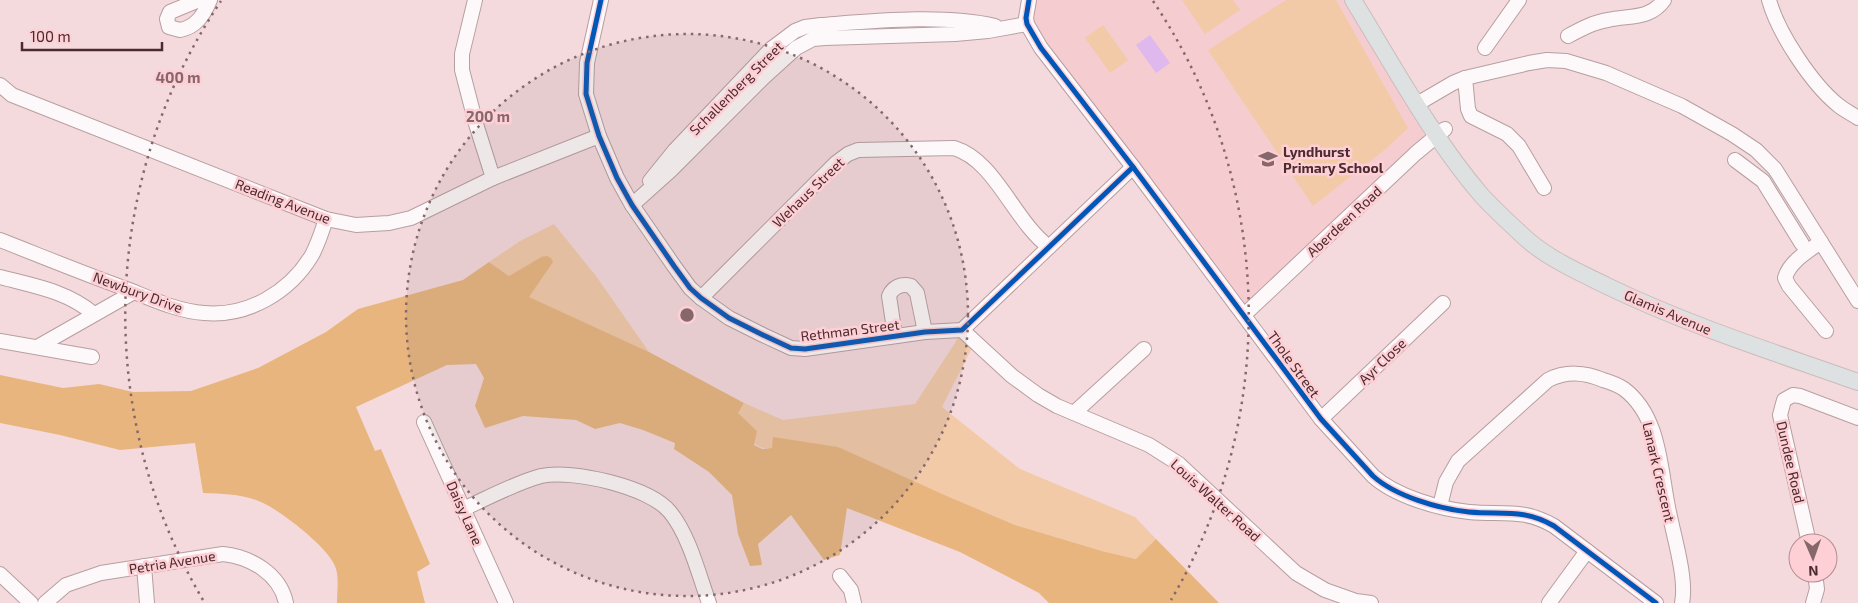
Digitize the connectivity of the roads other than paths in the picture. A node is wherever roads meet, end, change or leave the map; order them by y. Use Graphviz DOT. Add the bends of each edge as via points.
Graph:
graph roads {
  1 [pos="199,0"];
  2 [pos="210,0"];
  3 [pos="475,0"];
  4 [pos="601,0"];
  5 [pos="1029,0"];
  6 [pos="1354,0"];
  7 [pos="1365,0"];
  8 [pos="1519,0"];
  9 [pos="1664,0"];
  10 [pos="1769,0"];
  11 [pos="1027,24"];
  12 [pos="1568,36"];
  13 [pos="1485,48"];
  14 [pos="1465,78"];
  15 [pos="0,85"];
  16 [pos="1421,102"];
  17 [pos="1858,118"];
  18 [pos="1441,132"];
  19 [pos="599,136"];
  20 [pos="1735,160"];
  21 [pos="1133,167"];
  22 [pos="493,178"];
  23 [pos="1544,188"];
  24 [pos="632,205"];
  25 [pos="326,219"];
  26 [pos="0,240"];
  27 [pos="1820,242"];
  28 [pos="1802,244"];
  29 [pos="1048,247"];
  30 [pos="0,277"];
  31 [pos="134,292"];
  32 [pos="701,298"];
  33 [pos="1858,301"];
  34 [pos="1443,303"];
  35 [pos="94,314"];
  36 [pos="1244,315"];
  37 [pos="962,330"];
  38 [pos="1826,331"];
  39 [pos="925,332"];
  40 [pos="895,336"];
  41 [pos="0,341"];
  42 [pos="39,346"];
  43 [pos="1144,349"];
  44 [pos="92,357"];
  45 [pos="1858,382"];
  46 [pos="1074,413"];
  47 [pos="1858,418"];
  48 [pos="1321,419"];
  49 [pos="424,422"];
  50 [pos="1440,506"];
  51 [pos="464,509"];
  52 [pos="1807,533"];
  53 [pos="1587,551"];
  54 [pos="144,566"];
  55 [pos="0,574"];
  56 [pos="840,576"];
  57 [pos="1816,583"];
  58 [pos="31,603"];
  59 [pos="45,603"];
  60 [pos="147,603"];
  61 [pos="286,603"];
  62 [pos="506,603"];
  63 [pos="709,603"];
  64 [pos="854,603"];
  65 [pos="1371,603"];
  66 [pos="1549,603"];
  67 [pos="1656,603"];
  68 [pos="1682,603"];
  69 [pos="1813,603"];
  1 -- 2 [label="street" via="170,12 167,19 169,27 180,30 194,25"];
  3 -- 22 [label="street" via="462,54 462,70"];
  4 -- 19 [label="street, Rethman Street" via="586,63 585,81 587,100"];
  5 -- 11 [label="street"];
  6 -- 16 [label="main road, Glamis Avenue"];
  7 -- 16 [label="main road, Glamis Avenue"];
  8 -- 13 [label="street"];
  9 -- 12 [label="street" via="1651,13 1602,21"];
  10 -- 17 [label="street" via="1786,39 1808,71 1839,106"];
  11 -- 21 [label="street, Thole Street" via="1041,48"];
  11 -- 24 [label="street, Schallenberg Street" via="955,34 825,38 802,44"];
  14 -- 16 [label="street"];
  14 -- 23 [label="street" via="1471,116 1507,134 1519,146"];
  14 -- 27 [label="street" via="1528,63 1566,61 1606,73 1682,106 1756,150 1789,189"];
  15 -- 25 [label="street, Reading Avenue" via="12,95"];
  16 -- 18 [label="main road, Glamis Avenue"];
  18 -- 36 [label="street, Aberdeen Road"];
  18 -- 45 [label="main road, Glamis Avenue" via="1458,166 1483,197 1521,235 1570,268 1632,298 1740,342"];
  19 -- 22 [label="street, Reading Avenue"];
  19 -- 24 [label="street, Rethman Street"];
  20 -- 28 [label="street" via="1763,181"];
  21 -- 29 [label="street"];
  21 -- 36 [label="street, Thole Street"];
  22 -- 25 [label="street, Reading Avenue" via="411,218 372,224"];
  24 -- 32 [label="street, Rethman Street" via="690,288"];
  25 -- 31 [label="street, Newbury Drive" via="312,254 300,272 278,293 250,307 205,314"];
  26 -- 31 [label="street, Newbury Drive"];
  27 -- 33 [label="street"];
  27 -- 38 [label="street" via="1790,267 1785,278"];
  29 -- 32 [label="street, Wehaus Street" via="1035,235 981,164 964,151 954,148 858,150 836,164"];
  29 -- 37 [label="street"];
  30 -- 35 [label="street" via="70,297"];
  31 -- 35 [label="street"];
  32 -- 40 [label="street, Rethman Street" via="729,318 797,349"];
  34 -- 48 [label="street, Ayr Close"];
  35 -- 42 [label="street"];
  36 -- 48 [label="street, Thole Street"];
  37 -- 39 [label="street, Rethman Street"];
  37 -- 46 [label="street, Louis Walter Road" via="1012,376 1038,395"];
  39 -- 40 [label="street, Rethman Street"];
  39 -- 40 [label="street" via="917,293 911,286 902,284 889,296"];
  41 -- 42 [label="street"];
  42 -- 44 [label="street"];
  43 -- 46 [label="street"];
  46 -- 65 [label="street, Louis Walter Road" via="1149,446 1179,464 1296,573 1310,582 1340,596"];
  47 -- 52 [label="street, Dundee Road" via="1800,396 1793,395 1784,400 1780,415"];
  48 -- 50 [label="street, Thole Street" via="1383,485"];
  49 -- 51 [label="street, Daisy Lane"];
  50 -- 53 [label="street, Thole Street" via="1467,512 1535,516"];
  50 -- 68 [label="street, Lanark Crescent" via="1446,482 1458,461 1548,380 1557,375 1591,375 1623,388 1648,417 1677,551"];
  51 -- 62 [label="street, Daisy Lane"];
  51 -- 63 [label="street" via="526,481 553,474 579,476 629,488 652,497 677,521"];
  53 -- 66 [label="street"];
  53 -- 67 [label="street, Thole Street"];
  54 -- 59 [label="street, Petria Avenue" via="82,578 66,585"];
  54 -- 60 [label="street"];
  54 -- 61 [label="street, Petria Avenue" via="234,555 253,561 267,572 279,586"];
  55 -- 58 [label="street"];
  56 -- 64 [label="street" via="851,590"];
  57 -- 69 [label="street"];
}
